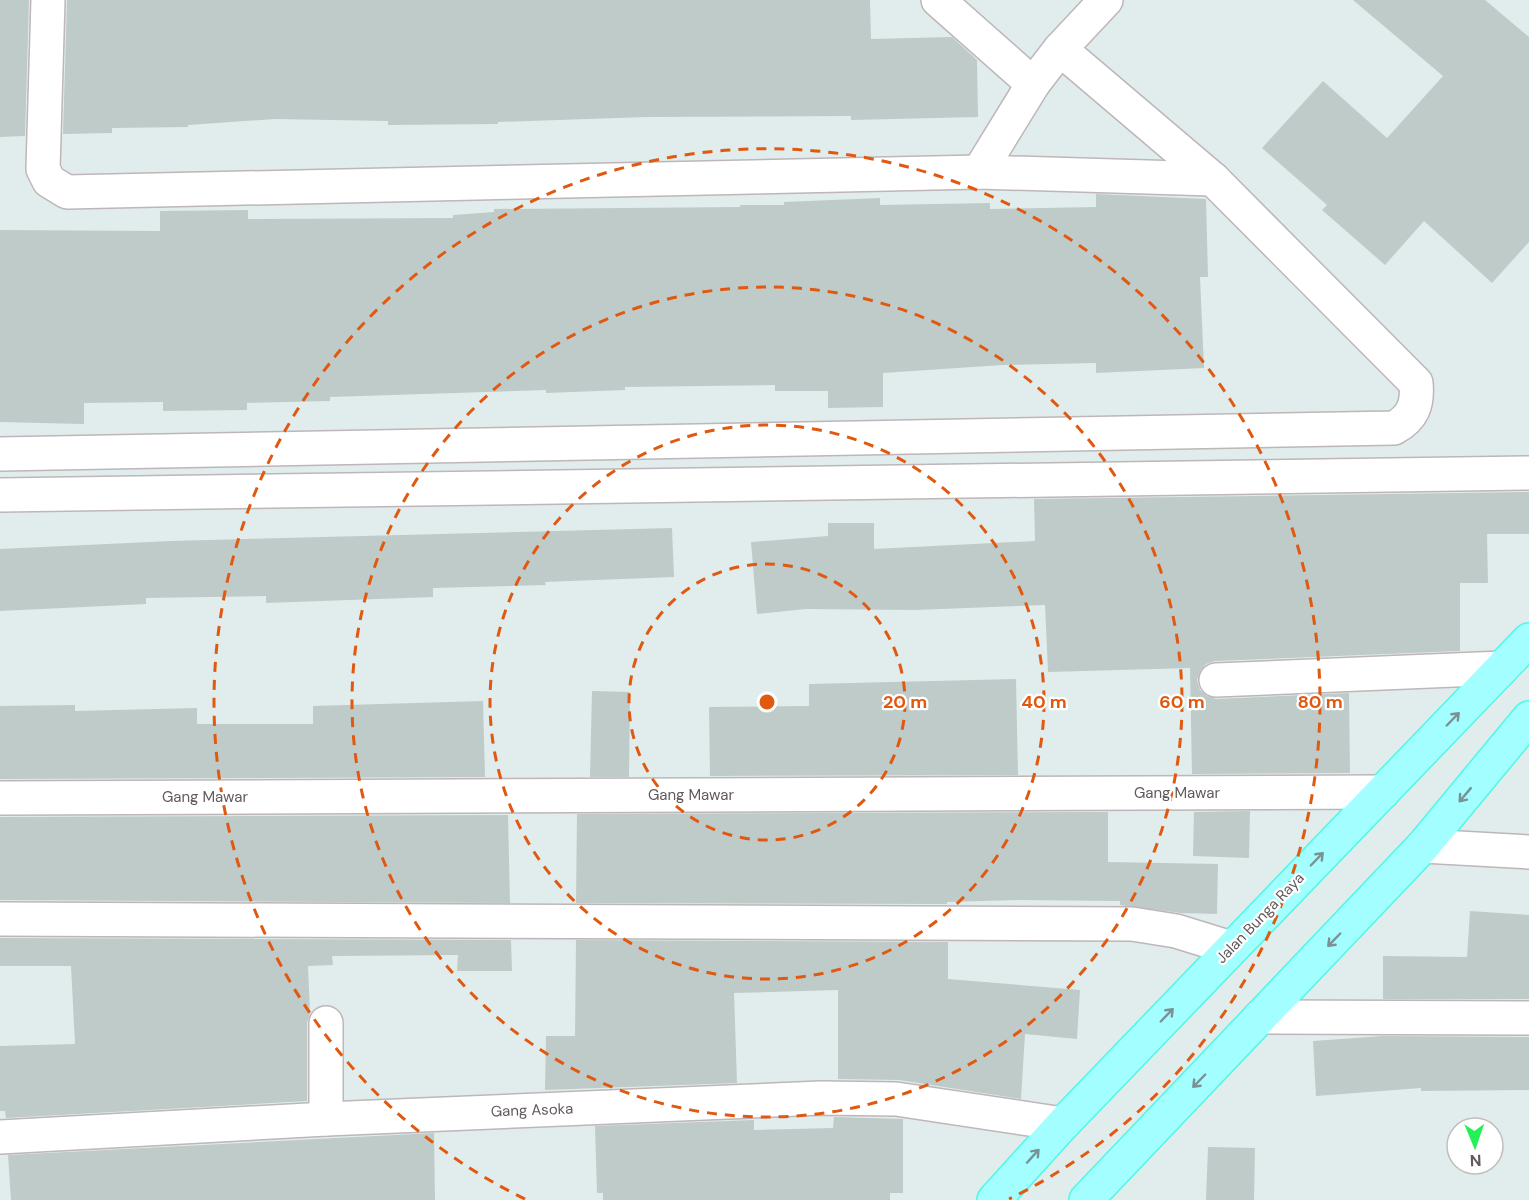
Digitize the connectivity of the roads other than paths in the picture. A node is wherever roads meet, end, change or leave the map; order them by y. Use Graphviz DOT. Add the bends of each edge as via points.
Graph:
graph roads {
  1 [pos="48,0"];
  2 [pos="938,0"];
  3 [pos="1106,0"];
  4 [pos="1060,49"];
  5 [pos="1033,84"];
  6 [pos="979,172"];
  7 [pos="1213,179"];
  8 [pos="0,454"];
  9 [pos="1529,472"];
  10 [pos="0,495"];
  11 [pos="1529,640"];
  12 [pos="1502,668"];
  13 [pos="1216,680"];
  14 [pos="1529,718"];
  15 [pos="1383,792"];
  16 [pos="0,798"];
  17 [pos="1423,846"];
  18 [pos="1529,852"];
  19 [pos="0,920"];
  20 [pos="1231,948"];
  21 [pos="1260,1017"];
  22 [pos="1529,1018"];
  23 [pos="326,1023"];
  24 [pos="326,1119"];
  25 [pos="1063,1124"];
  26 [pos="0,1137"];
  27 [pos="994,1200"];
  28 [pos="1086,1200"];
  1 -- 6 [label="street" via="43,170 49,182 67,192"];
  2 -- 5 [label="street"];
  3 -- 4 [label="street"];
  4 -- 5 [label="street"];
  4 -- 7 [label="street"];
  5 -- 6 [label="street"];
  6 -- 7 [label="street"];
  7 -- 8 [label="street" via="1416,383 1416,406 1403,424 1382,429"];
  9 -- 10 [label="street"];
  11 -- 12 [label="main road, Jalan Bunga Raya"];
  12 -- 13 [label="street"];
  15 -- 12 [label="main road, Jalan Bunga Raya, one-way"];
  14 -- 17 [label="main road, one-way"];
  15 -- 16 [label="street, Gang Mawar"];
  20 -- 15 [label="main road, Jalan Bunga Raya, one-way"];
  17 -- 18 [label="street"];
  17 -- 21 [label="main road, one-way"];
  19 -- 20 [label="street" via="1132,924 1176,931"];
  25 -- 20 [label="main road, Jalan Bunga Raya, one-way"];
  21 -- 22 [label="street"];
  21 -- 28 [label="main road, one-way"];
  23 -- 24 [label="street"];
  24 -- 25 [label="street, Gang Asoka" via="864,1098 896,1099"];
  24 -- 26 [label="street, Gang Asoka"];
  27 -- 25 [label="main road, Jalan Bunga Raya, one-way"];
}
